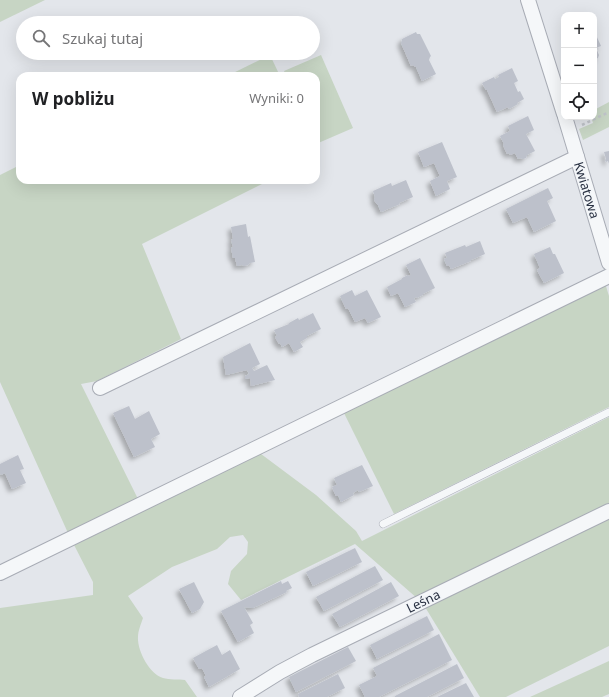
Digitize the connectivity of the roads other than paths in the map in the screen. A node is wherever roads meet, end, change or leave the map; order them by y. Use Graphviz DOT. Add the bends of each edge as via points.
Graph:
graph roads {
  1 [pos="528,0"];
  2 [pos="561,104"];
  3 [pos="566,120"];
  4 [pos="577,157"];
  5 [pos="609,262"];
  6 [pos="609,276"];
  7 [pos="100,388"];
  8 [pos="609,412"];
  9 [pos="609,511"];
  10 [pos="383,524"];
  11 [pos="0,573"];
  12 [pos="240,697"];
  1 -- 2 [label="street"];
  3 -- 4 [label="street, Kwiatowa"];
  4 -- 5 [label="street, Kwiatowa"];
  4 -- 7 [label="street"];
  6 -- 11 [label="street"];
  8 -- 10 [label="lane"];
  9 -- 12 [label="street, Leśna" via="312,655"];
}
